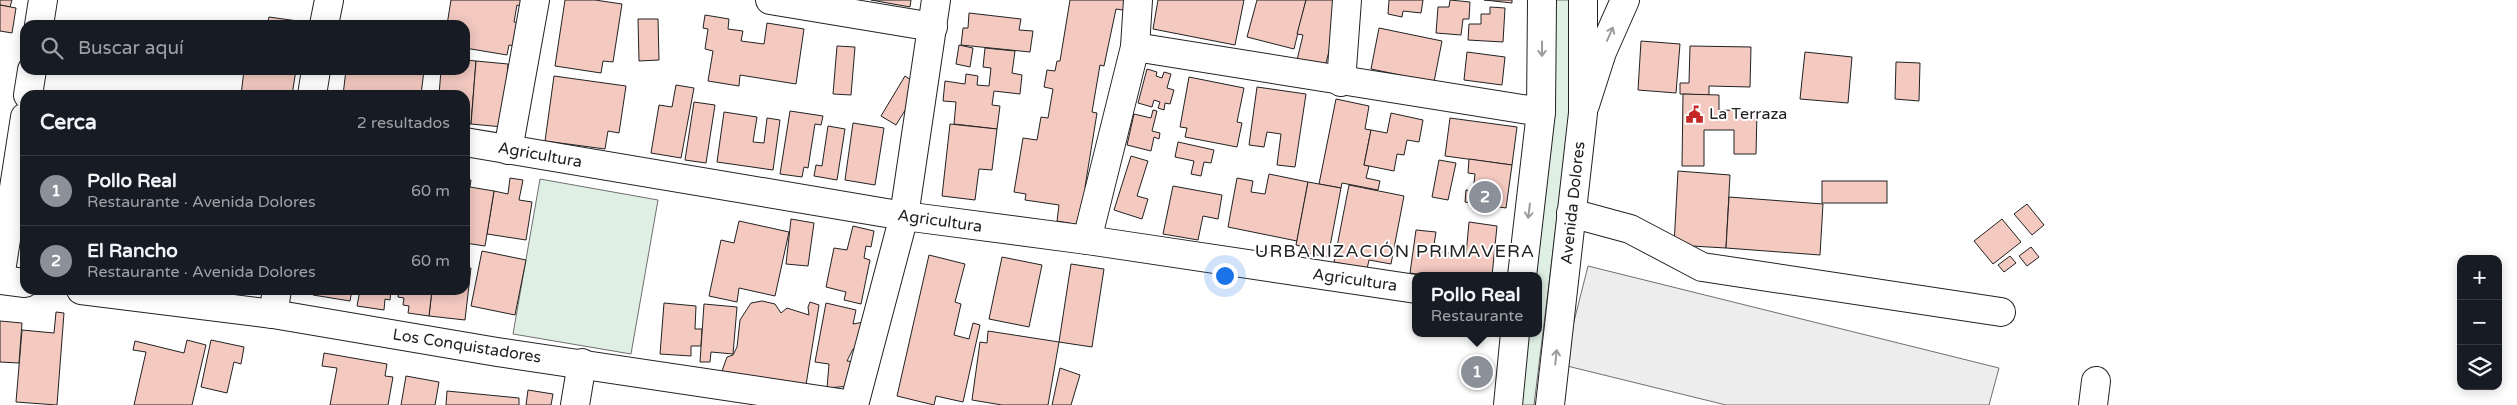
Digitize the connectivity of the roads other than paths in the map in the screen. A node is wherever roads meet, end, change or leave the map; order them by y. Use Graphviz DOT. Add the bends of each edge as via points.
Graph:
graph roads {
  1 [pos="43,0"];
  2 [pos="329,0"];
  3 [pos="535,0"];
  4 [pos="770,0"];
  5 [pos="936,0"];
  6 [pos="1138,0"];
  7 [pos="1347,0"];
  8 [pos="1542,0"];
  9 [pos="1584,0"];
  10 [pos="1625,0"];
  11 [pos="40,20"];
  12 [pos="325,20"];
  13 [pos="932,27"];
  14 [pos="1135,48"];
  15 [pos="31,75"];
  16 [pos="315,75"];
  17 [pos="1341,82"];
  18 [pos="29,90"];
  19 [pos="313,90"];
  20 [pos="1541,112"];
  21 [pos="1583,113"];
  22 [pos="470,143"];
  23 [pos="20,149"];
  24 [pos="508,150"];
  25 [pos="1572,213"];
  26 [pos="904,216"];
  27 [pos="1086,240"];
  28 [pos="1522,272"];
  29 [pos="0,279"];
  30 [pos="20,282"];
  31 [pos="1412,288"];
  32 [pos="162,295"];
  33 [pos="275,302"];
  34 [pos="2000,312"];
  35 [pos="1515,337"];
  36 [pos="582,363"];
  37 [pos="576,405"];
  38 [pos="854,405"];
  39 [pos="1508,405"];
  40 [pos="1550,405"];
  1 -- 11 [label="street"];
  2 -- 12 [label="street"];
  3 -- 24 [label="street"];
  4 -- 13 [label="street"];
  5 -- 13 [label="street"];
  6 -- 14 [label="street"];
  7 -- 17 [label="street"];
  8 -- 20 [label="street, one-way"];
  9 -- 21 [label="street, Avenida Dolores"];
  21 -- 10 [label="street, one-way" via="1602,52"];
  13 -- 26 [label="street"];
  14 -- 17 [label="street"];
  14 -- 27 [label="street"];
  15 -- 18 [label="street"];
  16 -- 19 [label="street"];
  17 -- 20 [label="street"];
  20 -- 28 [label="street, one-way"];
  21 -- 25 [label="street, Avenida Dolores"];
  22 -- 24 [label="street, Agricultura"];
  23 -- 29 [label="street"];
  24 -- 26 [label="street, Agricultura"];
  25 -- 34 [label="street" via="1630,229 1702,267"];
  40 -- 25 [label="street, Avenida Dolores, one-way"];
  26 -- 27 [label="street, Agricultura"];
  26 -- 38 [label="street"];
  27 -- 31 [label="street, Agricultura"];
  29 -- 30 [label="street"];
  32 -- 33 [label="street, Los Conquistadores"];
  33 -- 36 [label="street, Los Conquistadores" via="497,352"];
  35 -- 39 [label="street"];
  36 -- 37 [label="street"];
  36 -- 38 [label="street, Los Conquistadores"];
}
